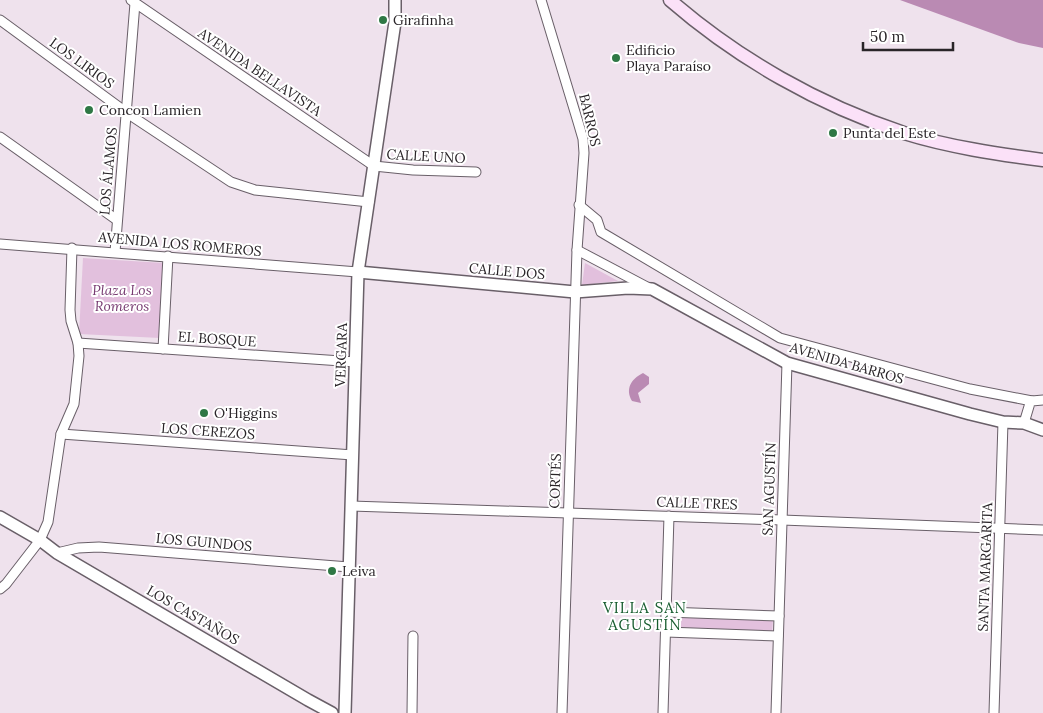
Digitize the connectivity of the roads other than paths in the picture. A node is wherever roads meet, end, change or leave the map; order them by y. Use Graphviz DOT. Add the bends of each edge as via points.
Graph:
graph roads {
  1 [pos="395,0"];
  2 [pos="541,0"];
  3 [pos="670,0"];
  4 [pos="133,2"];
  5 [pos="0,20"];
  6 [pos="128,113"];
  7 [pos="0,137"];
  8 [pos="1043,160"];
  9 [pos="374,166"];
  10 [pos="476,172"];
  11 [pos="369,202"];
  12 [pos="579,205"];
  13 [pos="117,220"];
  14 [pos="0,244"];
  15 [pos="72,248"];
  16 [pos="576,250"];
  17 [pos="116,252"];
  18 [pos="168,256"];
  19 [pos="358,272"];
  20 [pos="652,289"];
  21 [pos="575,292"];
  22 [pos="78,343"];
  23 [pos="163,349"];
  24 [pos="356,362"];
  25 [pos="787,363"];
  26 [pos="1043,400"];
  27 [pos="1032,401"];
  28 [pos="1003,422"];
  29 [pos="1024,423"];
  30 [pos="1043,430"];
  31 [pos="61,434"];
  32 [pos="353,455"];
  33 [pos="351,506"];
  34 [pos="568,513"];
  35 [pos="669,516"];
  36 [pos="0,517"];
  37 [pos="782,520"];
  38 [pos="1000,529"];
  39 [pos="1043,530"];
  40 [pos="40,540"];
  41 [pos="57,553"];
  42 [pos="349,567"];
  43 [pos="0,589"];
  44 [pos="666,612"];
  45 [pos="779,616"];
  46 [pos="666,632"];
  47 [pos="413,636"];
  48 [pos="778,636"];
  49 [pos="332,713"];
  50 [pos="345,713"];
  51 [pos="412,713"];
  52 [pos="562,713"];
  53 [pos="663,713"];
  54 [pos="776,713"];
  55 [pos="994,713"];
  1 -- 9 [label="street, VERGARA" via="395,22"];
  2 -- 12 [label="street, BARROS" via="583,139"];
  3 -- 8 [label="main road" via="749,59 858,116 906,134"];
  4 -- 6 [label="street, LOS ÁLAMOS"];
  4 -- 9 [label="street, AVENIDA BELLAVISTA"];
  5 -- 6 [label="street, LOS LIRIOS"];
  6 -- 11 [label="street, LOS LIRIOS" via="238,185 264,191"];
  6 -- 13 [label="street, LOS ÁLAMOS"];
  7 -- 13 [label="street"];
  9 -- 10 [label="street, CALLE UNO"];
  9 -- 11 [label="street, VERGARA"];
  11 -- 19 [label="street, VERGARA"];
  12 -- 16 [label="street, BARROS"];
  12 -- 27 [label="street, AVENIDA BARROS" via="597,220 601,232 780,338 953,384"];
  13 -- 17 [label="street, LOS ÁLAMOS"];
  14 -- 15 [label="street, AVENIDA LOS ROMEROS"];
  15 -- 17 [label="street, AVENIDA LOS ROMEROS"];
  15 -- 22 [label="street" via="70,310"];
  16 -- 20 [label="street, AVENIDA BARROS"];
  16 -- 21 [label="street, CORTÉS"];
  17 -- 18 [label="street, AVENIDA LOS ROMEROS"];
  18 -- 19 [label="street, AVENIDA LOS ROMEROS"];
  18 -- 23 [label="street"];
  19 -- 21 [label="street, CALLE DOS"];
  19 -- 24 [label="street, VERGARA"];
  20 -- 21 [label="street, CALLE DOS"];
  20 -- 25 [label="street, AVENIDA BARROS"];
  21 -- 34 [label="street, CORTÉS"];
  22 -- 23 [label="street, EL BOSQUE"];
  22 -- 31 [label="street" via="74,404"];
  23 -- 24 [label="street, EL BOSQUE"];
  24 -- 32 [label="street, VERGARA"];
  25 -- 28 [label="street, AVENIDA BARROS"];
  25 -- 37 [label="street, SAN AGUSTÍN"];
  26 -- 27 [label="street, AVENIDA BARROS"];
  27 -- 29 [label="street"];
  28 -- 29 [label="street, AVENIDA BARROS"];
  28 -- 38 [label="street, SANTA MARGARITA"];
  29 -- 30 [label="street, AVENIDA BARROS"];
  31 -- 32 [label="street, LOS CEREZOS"];
  31 -- 40 [label="street" via="48,522"];
  32 -- 33 [label="street, VERGARA"];
  33 -- 34 [label="street, CALLE TRES"];
  33 -- 42 [label="street, VERGARA"];
  34 -- 35 [label="street, CALLE TRES"];
  34 -- 52 [label="street, CORTÉS"];
  35 -- 37 [label="street, CALLE TRES"];
  35 -- 44 [label="street"];
  36 -- 40 [label="street, LOS CASTAÑOS"];
  37 -- 38 [label="street, CALLE TRES"];
  37 -- 45 [label="street, SAN AGUSTÍN"];
  38 -- 39 [label="street, CALLE TRES"];
  38 -- 55 [label="street, SANTA MARGARITA"];
  40 -- 41 [label="street, LOS CASTAÑOS"];
  40 -- 43 [label="street"];
  41 -- 42 [label="street, LOS GUINDOS" via="99,547"];
  41 -- 49 [label="street, LOS CASTAÑOS"];
  42 -- 50 [label="street, VERGARA"];
  44 -- 45 [label="street"];
  44 -- 46 [label="street"];
  45 -- 48 [label="street, SAN AGUSTÍN"];
  46 -- 48 [label="street"];
  46 -- 53 [label="street"];
  47 -- 51 [label="street"];
  48 -- 54 [label="street, SAN AGUSTÍN"];
}
